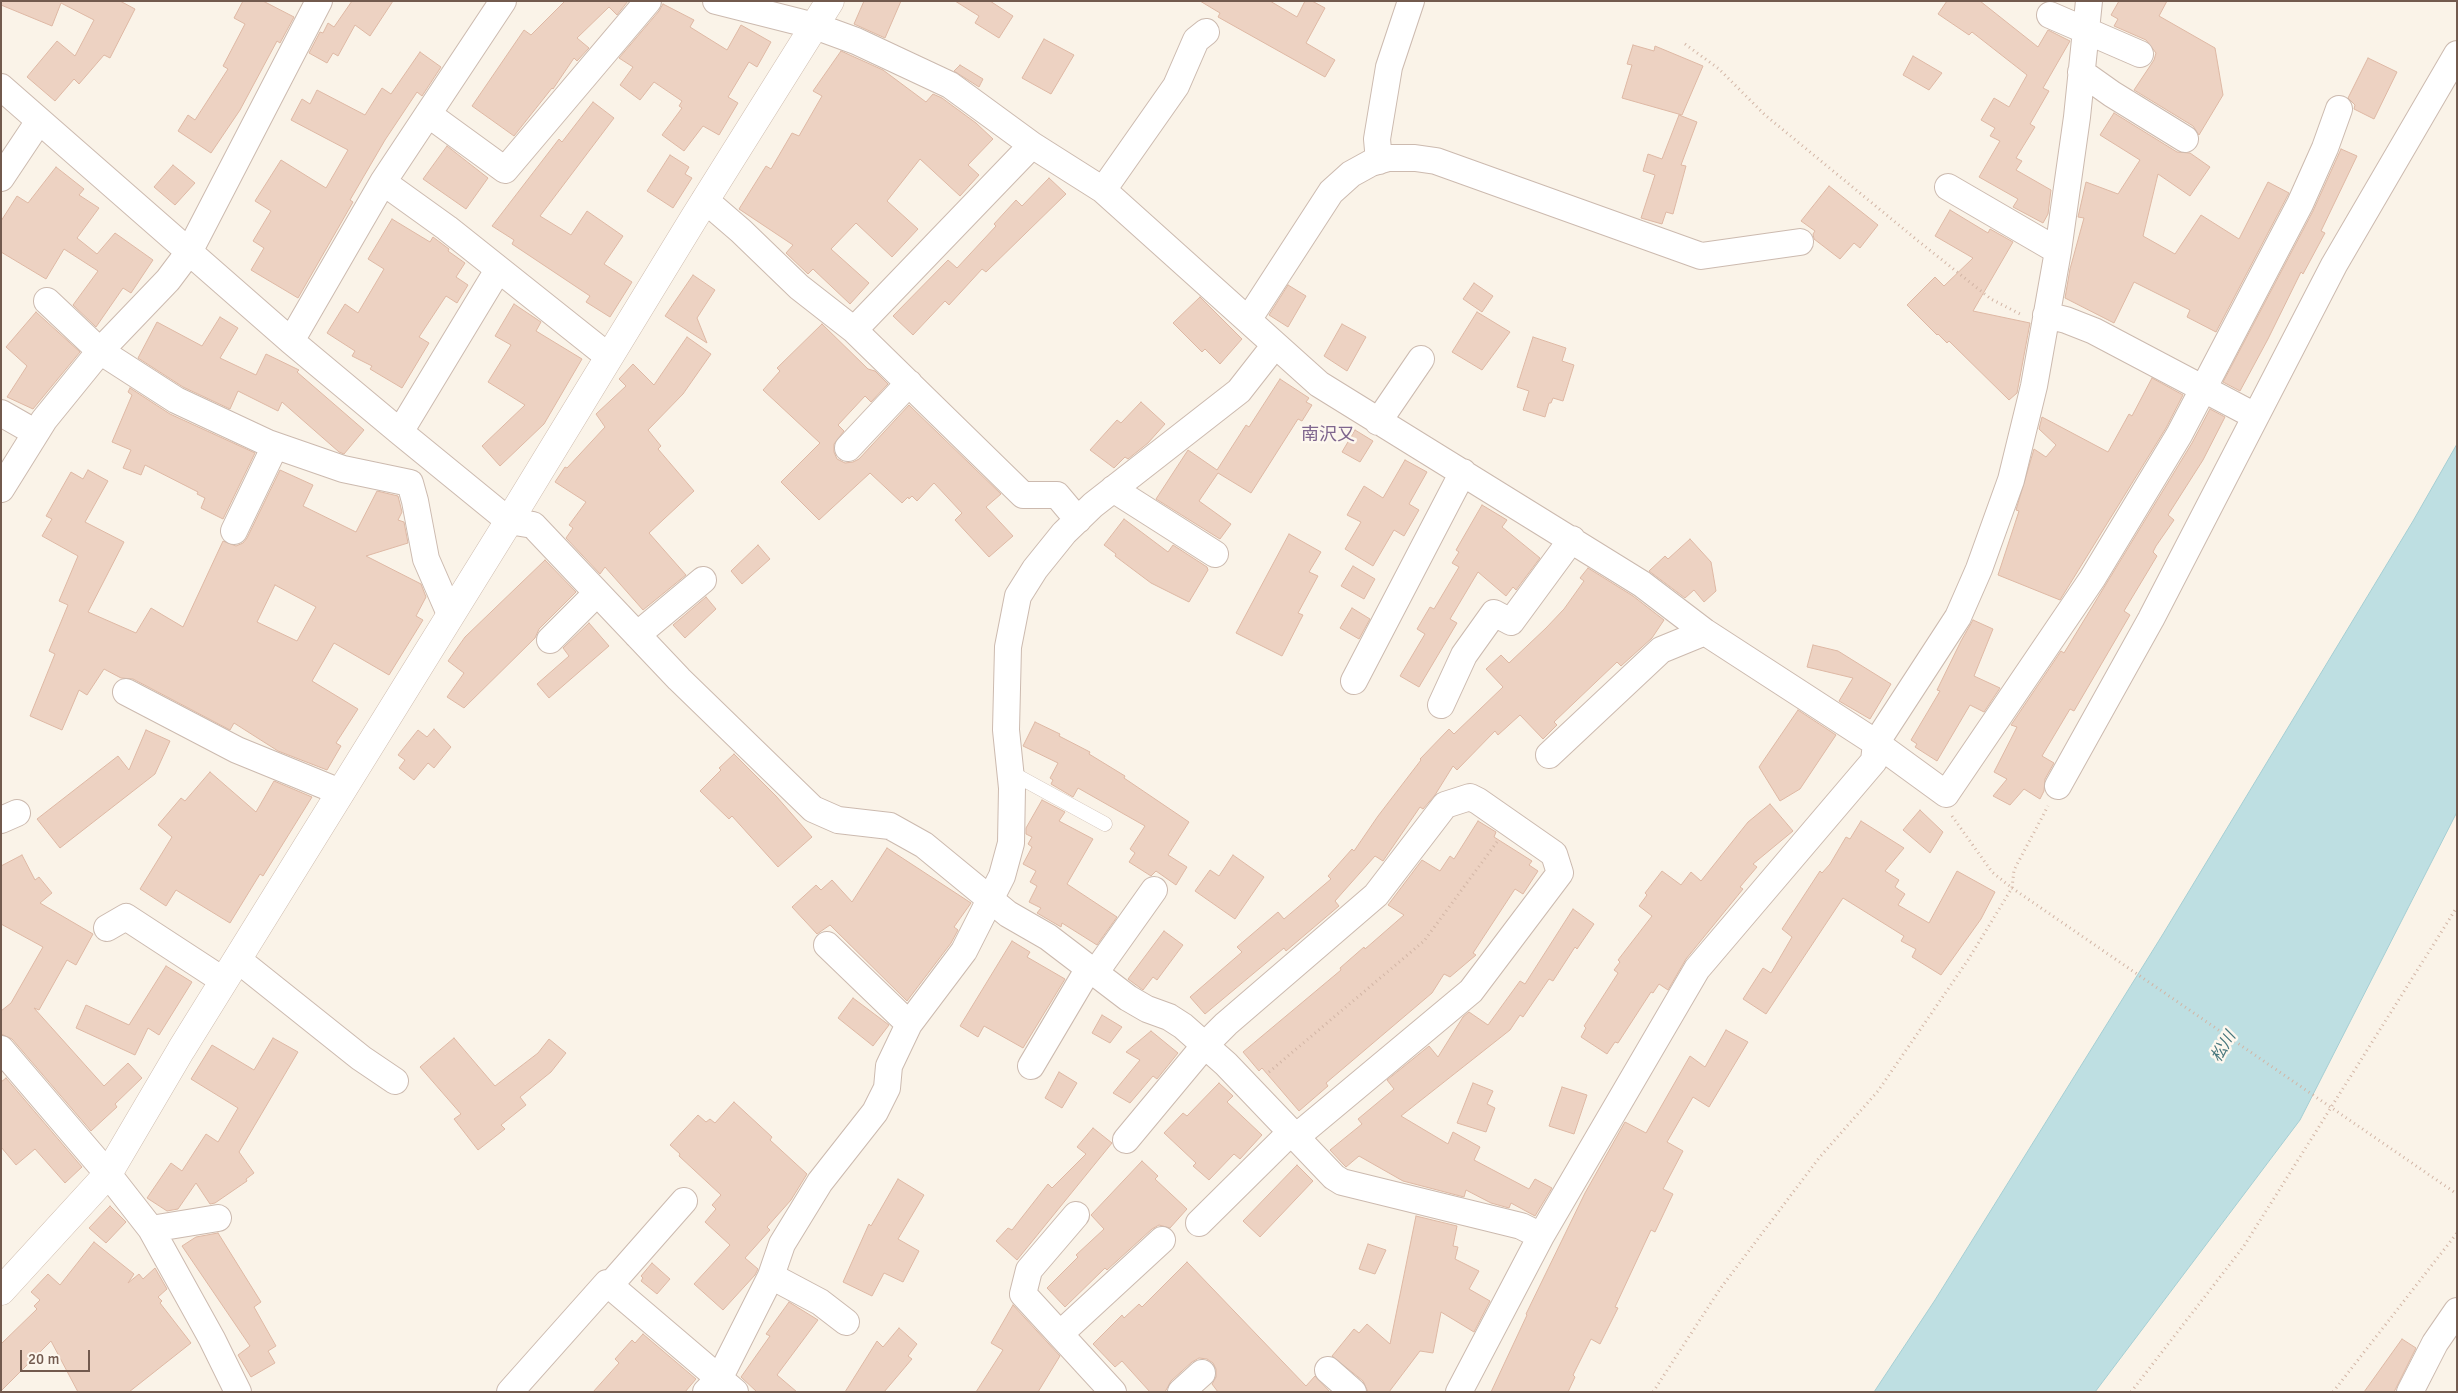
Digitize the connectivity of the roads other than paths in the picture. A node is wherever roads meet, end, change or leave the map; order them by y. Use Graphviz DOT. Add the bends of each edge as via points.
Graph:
graph roads {
  1 [pos="319,1"];
  2 [pos="503,1"];
  3 [pos="648,1"];
  4 [pos="716,1"];
  5 [pos="830,1"];
  6 [pos="1411,1"];
  7 [pos="2090,1"];
  8 [pos="2050,15"];
  9 [pos="815,26"];
  10 [pos="2085,30"];
  11 [pos="1206,32"];
  12 [pos="2140,54"];
  13 [pos="2457,54"];
  14 [pos="2081,72"];
  15 [pos="1,88"];
  16 [pos="2339,109"];
  17 [pos="428,114"];
  18 [pos="39,121"];
  19 [pos="2185,139"];
  20 [pos="1032,145"];
  21 [pos="1379,161"];
  22 [pos="1,178"];
  23 [pos="383,182"];
  24 [pos="1948,187"];
  25 [pos="1104,190"];
  26 [pos="705,200"];
  27 [pos="1800,242"];
  28 [pos="2058,251"];
  29 [pos="189,252"];
  30 [pos="498,270"];
  31 [pos="47,301"];
  32 [pos="1248,320"];
  33 [pos="2046,320"];
  34 [pos="854,330"];
  35 [pos="291,340"];
  36 [pos="1274,346"];
  37 [pos="100,351"];
  38 [pos="609,357"];
  39 [pos="1421,359"];
  40 [pos="909,384"];
  41 [pos="2204,388"];
  42 [pos="1,413"];
  43 [pos="2255,416"];
  44 [pos="1378,422"];
  45 [pos="400,432"];
  46 [pos="36,433"];
  47 [pos="275,446"];
  48 [pos="848,448"];
  49 [pos="1463,472"];
  50 [pos="1,489"];
  51 [pos="1112,489"];
  52 [pos="1078,520"];
  53 [pos="509,521"];
  54 [pos="234,531"];
  55 [pos="1572,539"];
  56 [pos="1215,554"];
  57 [pos="703,580"];
  58 [pos="597,593"];
  59 [pos="450,614"];
  60 [pos="1705,632"];
  61 [pos="637,635"];
  62 [pos="550,640"];
  63 [pos="1354,681"];
  64 [pos="126,692"];
  65 [pos="1441,705"];
  66 [pos="1876,743"];
  67 [pos="1548,755"];
  68 [pos="1010,772"];
  69 [pos="2058,786"];
  70 [pos="340,792"];
  71 [pos="1105,824"];
  72 [pos="1154,890"];
  73 [pos="991,899"];
  74 [pos="107,928"];
  75 [pos="827,945"];
  76 [pos="231,970"];
  77 [pos="1092,971"];
  78 [pos="909,1024"];
  79 [pos="1205,1045"];
  80 [pos="1,1049"];
  81 [pos="1031,1066"];
  82 [pos="395,1081"];
  83 [pos="1293,1134"];
  84 [pos="1126,1140"];
  85 [pos="108,1174"];
  86 [pos="684,1201"];
  87 [pos="1076,1214"];
  88 [pos="218,1218"];
  89 [pos="1199,1223"];
  90 [pos="151,1229"];
  91 [pos="1540,1236"];
  92 [pos="1162,1240"];
  93 [pos="771,1276"];
  94 [pos="610,1285"];
  95 [pos="1,1291"];
  96 [pos="2457,1311"];
  97 [pos="846,1322"];
  98 [pos="1060,1334"];
  99 [pos="1328,1370"];
  100 [pos="1202,1373"];
  101 [pos="720,1387"];
  102 [pos="238,1392"];
  103 [pos="510,1392"];
  104 [pos="1114,1392"];
  105 [pos="1181,1392"];
  106 [pos="1353,1392"];
  107 [pos="1459,1392"];
  108 [pos="2410,1392"];
  1 -- 29 [label="street"];
  2 -- 17 [label="street"];
  3 -- 17 [label="street" via="505,170"];
  4 -- 9 [label="street"];
  5 -- 9 [label="street"];
  6 -- 21 [label="street" via="1389,67 1377,139"];
  7 -- 10 [label="street"];
  8 -- 10 [label="street"];
  9 -- 20 [label="street" via="856,41 950,85"];
  9 -- 26 [label="street"];
  10 -- 12 [label="street"];
  10 -- 14 [label="street"];
  11 -- 25 [label="street" via="1196,40 1176,86"];
  13 -- 43 [label="street" via="2334,265"];
  14 -- 19 [label="street"];
  14 -- 28 [label="street"];
  15 -- 18 [label="street"];
  16 -- 41 [label="street" via="2300,204"];
  17 -- 23 [label="street"];
  18 -- 22 [label="street"];
  18 -- 29 [label="street"];
  20 -- 25 [label="street"];
  20 -- 34 [label="street"];
  21 -- 27 [label="street" via="1388,158 1436,161 1701,256"];
  21 -- 32 [label="street" via="1351,174 1331,192"];
  23 -- 30 [label="street"];
  23 -- 35 [label="street"];
  24 -- 28 [label="street"];
  25 -- 32 [label="street"];
  26 -- 34 [label="street" via="799,287"];
  26 -- 38 [label="street"];
  28 -- 33 [label="street"];
  29 -- 35 [label="street"];
  29 -- 37 [label="street" via="168,280"];
  30 -- 38 [label="street"];
  30 -- 45 [label="street"];
  31 -- 37 [label="street"];
  32 -- 36 [label="street"];
  33 -- 41 [label="street" via="2066,320 2094,331"];
  33 -- 66 [label="street" via="2011,480 1979,569 1958,617"];
  34 -- 40 [label="street"];
  35 -- 45 [label="street"];
  36 -- 44 [label="street" via="1320,384"];
  36 -- 51 [label="street" via="1239,391"];
  37 -- 46 [label="street"];
  37 -- 47 [label="street" via="176,400"];
  38 -- 53 [label="street"];
  39 -- 44 [label="street"];
  40 -- 48 [label="street"];
  40 -- 52 [label="street" via="1023,495 1057,495"];
  41 -- 43 [label="street"];
  41 -- 66 [label="street" via="2092,579 1946,794"];
  42 -- 46 [label="street"];
  43 -- 69 [label="street" via="2151,620"];
  44 -- 49 [label="street"];
  45 -- 53 [label="street"];
  46 -- 50 [label="street"];
  47 -- 54 [label="street"];
  47 -- 59 [label="street" via="343,469 410,483 426,559"];
  49 -- 55 [label="street"];
  49 -- 63 [label="street"];
  51 -- 52 [label="street"];
  51 -- 56 [label="street"];
  52 -- 68 [label="street" via="1041,562 1018,596 1008,647 1006,730"];
  53 -- 58 [label="street" via="533,525"];
  53 -- 59 [label="street"];
  55 -- 60 [label="street" via="1642,584"];
  55 -- 65 [label="street" via="1511,622 1494,613 1464,655"];
  57 -- 61 [label="street"];
  58 -- 61 [label="street"];
  58 -- 62 [label="street"];
  59 -- 70 [label="street"];
  60 -- 66 [label="street"];
  60 -- 67 [label="street" via="1661,650"];
  61 -- 73 [label="street" via="813,809 838,820 890,826 924,845"];
  64 -- 70 [label="street" via="237,750"];
  66 -- 91 [label="street" via="1874,761 1697,969"];
  68 -- 71 [label="lane"];
  68 -- 73 [label="street" via="1011,843 1002,876"];
  70 -- 76 [label="street"];
  72 -- 77 [label="street"];
  73 -- 77 [label="street"];
  73 -- 78 [label="street" via="964,951"];
  74 -- 76 [label="street" via="126,917"];
  75 -- 78 [label="street"];
  76 -- 82 [label="street"];
  76 -- 85 [label="street"];
  77 -- 79 [label="street" via="1146,1009 1169,1017"];
  77 -- 81 [label="street"];
  78 -- 93 [label="street" via="889,1066 887,1088 875,1112 820,1182 782,1244"];
  79 -- 83 [label="street"];
  79 -- 83 [label="street" via="1376,895 1445,805 1470,797 1554,854 1560,873 1471,991"];
  79 -- 84 [label="street"];
  80 -- 85 [label="street"];
  83 -- 89 [label="street"];
  83 -- 91 [label="street" via="1342,1182 1521,1226"];
  85 -- 90 [label="street"];
  85 -- 95 [label="street"];
  86 -- 94 [label="street"];
  87 -- 98 [label="street" via="1029,1270 1023,1294"];
  88 -- 90 [label="street"];
  90 -- 102 [label="street"];
  91 -- 107 [label="street"];
  92 -- 98 [label="street"];
  93 -- 97 [label="street" via="820,1302"];
  93 -- 101 [label="street"];
  94 -- 101 [label="street"];
  94 -- 103 [label="street" via="607,1283"];
  96 -- 108 [label="street" via="2435,1343"];
  98 -- 104 [label="street"];
  99 -- 106 [label="street"];
  100 -- 105 [label="street"];
}
